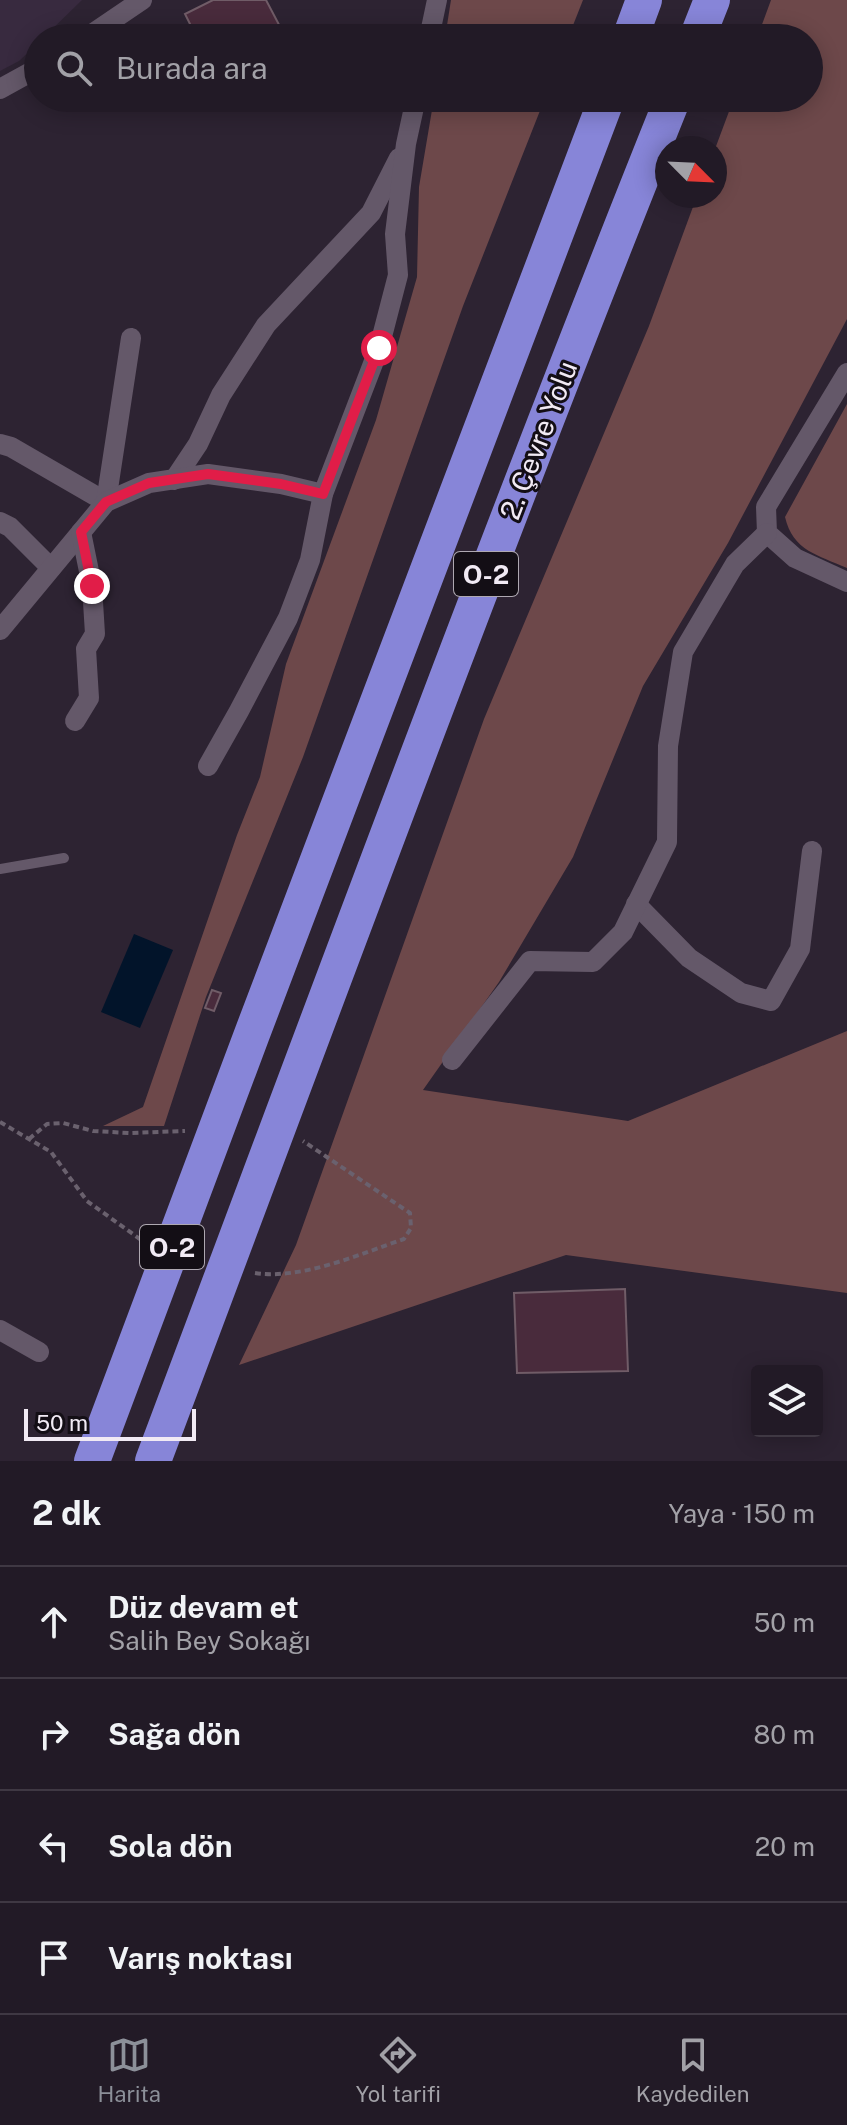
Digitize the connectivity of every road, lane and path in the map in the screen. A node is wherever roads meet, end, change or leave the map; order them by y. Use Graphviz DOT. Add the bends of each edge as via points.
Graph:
graph roads {
  1 [pos="142,0"];
  2 [pos="437,0"];
  3 [pos="644,0"];
  4 [pos="712,0"];
  5 [pos="107,24"];
  6 [pos="432,24"];
  7 [pos="635,24"];
  8 [pos="703,24"];
  9 [pos="24,76"];
  10 [pos="0,89"];
  11 [pos="413,112"];
  12 [pos="602,112"];
  13 [pos="667,112"];
  14 [pos="406,144"];
  15 [pos="356,229"];
  16 [pos="395,234"];
  17 [pos="131,338"];
  18 [pos="847,373"];
  19 [pos="0,444"];
  20 [pos="174,480"];
  21 [pos="323,494"];
  22 [pos="106,502"];
  23 [pos="0,522"];
  24 [pos="81,532"];
  25 [pos="767,533"];
  26 [pos="51,568"];
  27 [pos="847,582"];
  28 [pos="0,630"];
  29 [pos="75,721"];
  30 [pos="208,766"];
  31 [pos="812,851"];
  32 [pos="64,858"];
  33 [pos="0,869"];
  34 [pos="636,904"];
  35 [pos="452,1060"];
  36 [pos="215,1130"];
  37 [pos="29,1139"];
  38 [pos="0,1330"];
  39 [pos="39,1352"];
  40 [pos="92,1461"];
  41 [pos="153,1461"];
  1 -- 5 [label="street"];
  2 -- 6 [label="street"];
  3 -- 7 [label="highway"];
  4 -- 8 [label="highway"];
  9 -- 10 [label="street"];
  11 -- 14 [label="street"];
  12 -- 36 [label="highway, 2. Çevre Yolu / O-2"];
  13 -- 41 [label="highway, 2. Çevre Yolu / O-2" via="502,533"];
  14 -- 15 [label="street" via="371,213"];
  14 -- 16 [label="street"];
  15 -- 16 [label="street"];
  15 -- 20 [label="street" via="266,325"];
  16 -- 21 [label="street" via="398,275 379,348"];
  17 -- 22 [label="street"];
  18 -- 25 [label="street" via="766,507"];
  19 -- 22 [label="street"];
  20 -- 21 [label="street" via="208,474"];
  20 -- 22 [label="street" via="149,483"];
  21 -- 30 [label="street" via="310,560 288,618"];
  22 -- 24 [label="street"];
  23 -- 26 [label="street"];
  24 -- 26 [label="street"];
  24 -- 29 [label="street" via="95,634 86,649 89,698"];
  25 -- 27 [label="street" via="795,558"];
  25 -- 34 [label="street" via="735,564 683,652 668,746 667,842"];
  26 -- 28 [label="street"];
  31 -- 34 [label="street" via="800,949 771,1001 741,993 689,958"];
  32 -- 33 [label="lane"];
  34 -- 35 [label="street" via="623,932 593,962 530,961"];
  36 -- 37 [label="path" via="129,1133 63,1123 47,1124"];
  36 -- 40 [label="highway, O-2"];
  38 -- 39 [label="street"];
}
